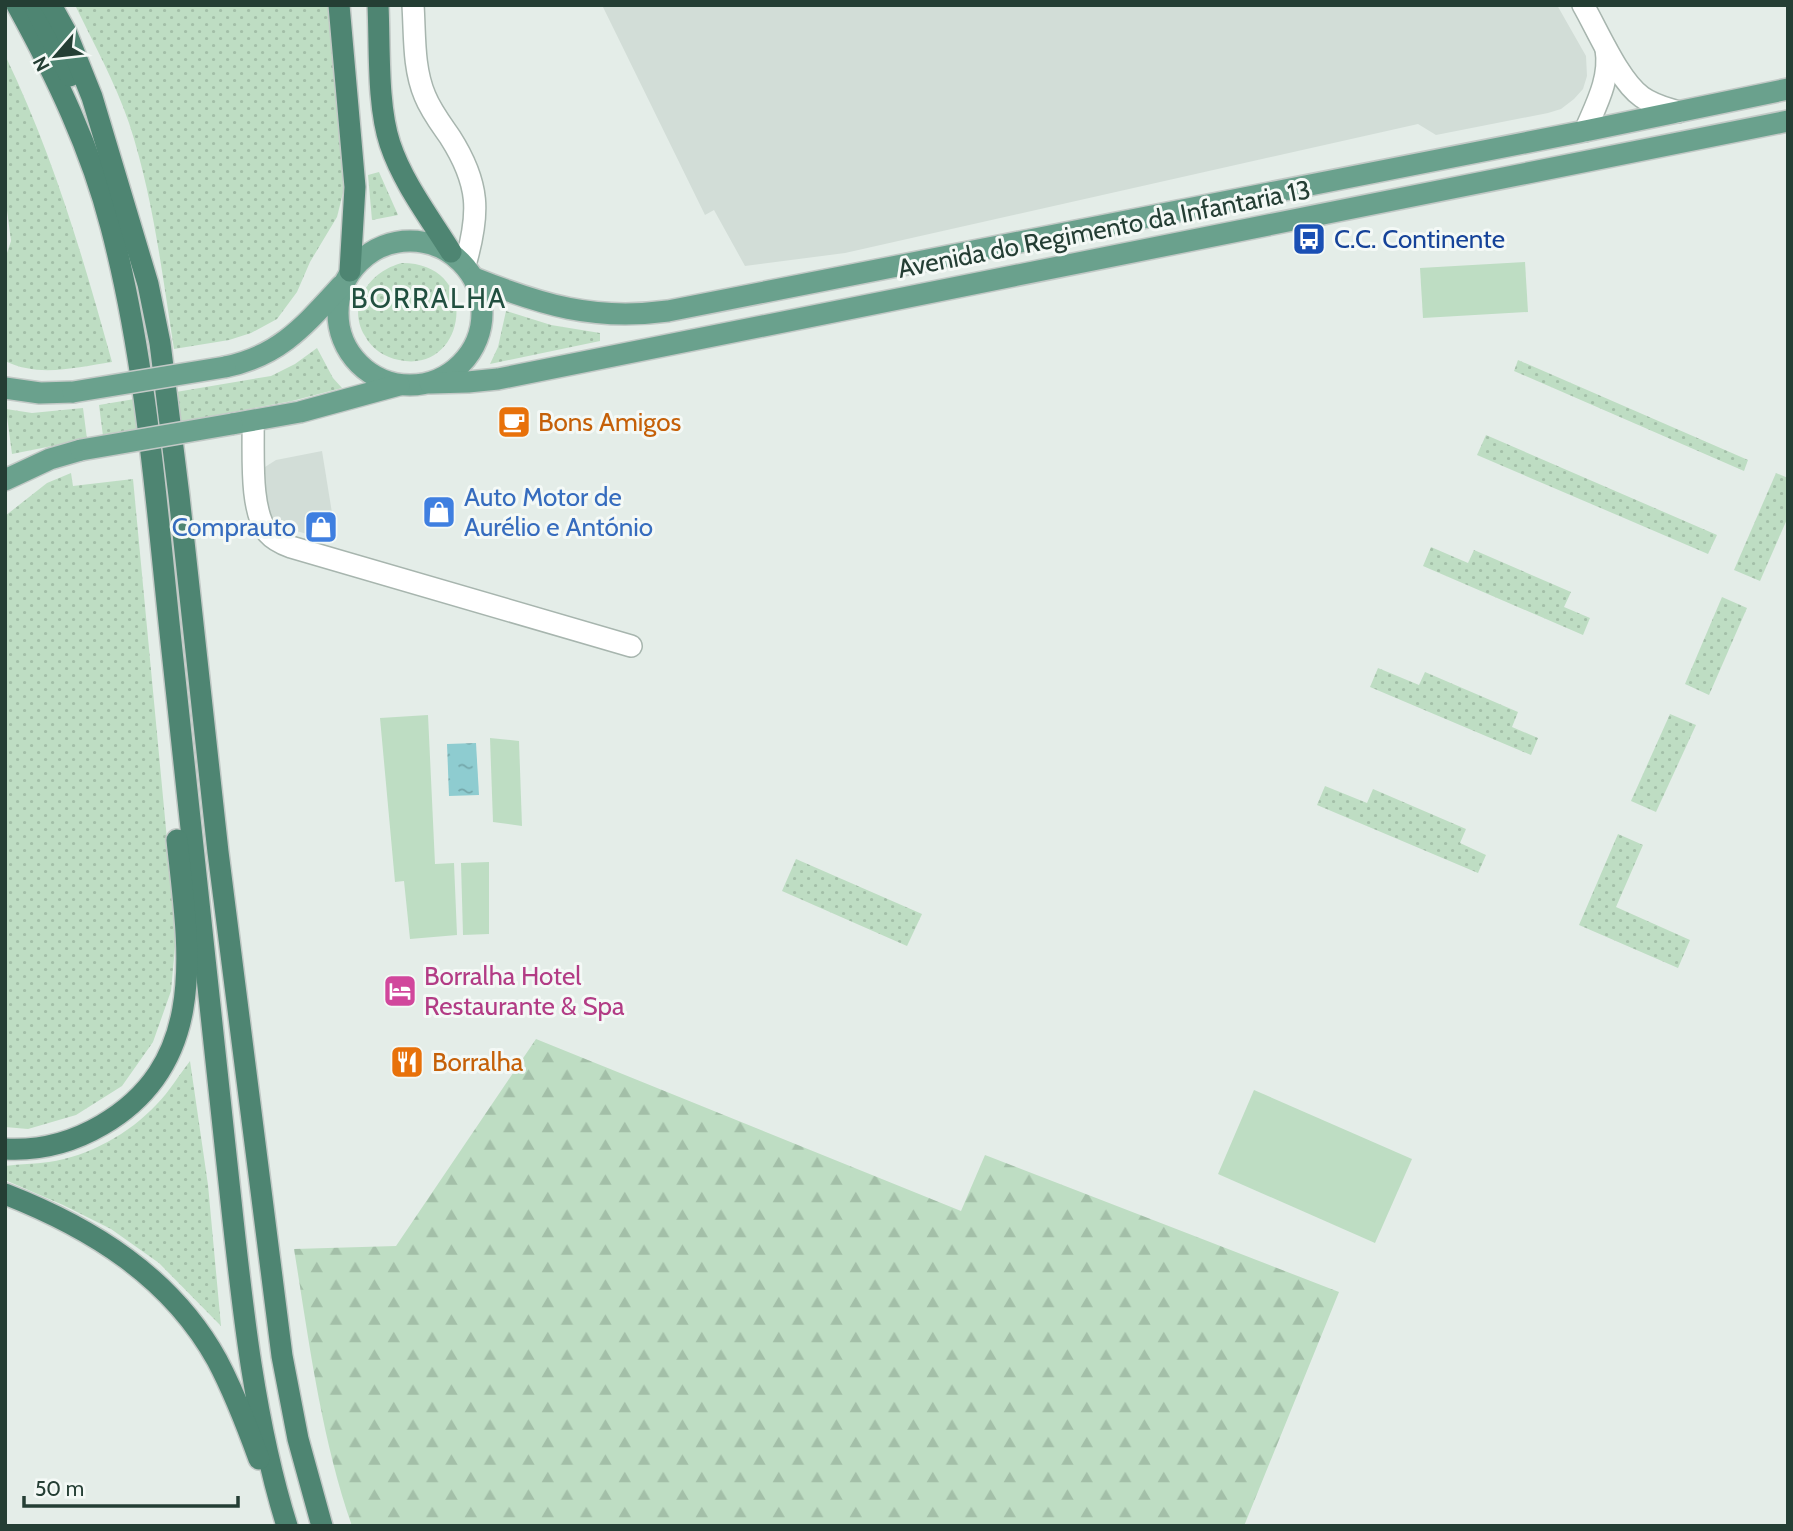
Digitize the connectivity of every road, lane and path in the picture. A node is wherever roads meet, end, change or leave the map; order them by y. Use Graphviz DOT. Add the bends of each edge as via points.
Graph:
graph roads {
  1 [pos="17,5"];
  2 [pos="34,5"];
  3 [pos="51,5"];
  4 [pos="339,5"];
  5 [pos="378,5"];
  6 [pos="413,5"];
  7 [pos="1583,5"];
  8 [pos="1600,34"];
  9 [pos="1788,89"];
  10 [pos="1678,112"];
  11 [pos="1788,121"];
  12 [pos="1585,131"];
  13 [pos="130,228"];
  14 [pos="463,265"];
  15 [pos="347,278"];
  16 [pos="430,383"];
  17 [pos="399,385"];
  18 [pos="5,388"];
  19 [pos="243,423"];
  20 [pos="153,477"];
  21 [pos="5,480"];
  22 [pos="631,646"];
  23 [pos="5,1149"];
  24 [pos="5,1195"];
  25 [pos="286,1521"];
  26 [pos="321,1526"];
  1 -- 20 [label="highway" via="79,130 111,227 136,347"];
  2 -- 13 [label="highway" via="85,109"];
  3 -- 13 [label="highway" via="92,97"];
  4 -- 15 [label="highway" via="355,187"];
  5 -- 14 [label="highway" via="384,116 390,143 402,172"];
  6 -- 14 [label="street" via="421,85 474,185 476,212"];
  7 -- 8 [label="street"];
  8 -- 10 [label="street" via="1636,92"];
  8 -- 12 [label="street" via="1606,72"];
  9 -- 10 [label="main road, Avenida do Regimento da Infantaria 13"];
  10 -- 12 [label="main road, Avenida do Regimento da Infantaria 13"];
  11 -- 16 [label="main road, Avenida do Regimento da Infantaria 13" via="498,379"];
  12 -- 14 [label="main road, Avenida do Regimento da Infantaria 13" via="661,312 577,311 532,300"];
  13 -- 26 [label="highway" via="160,342 282,1356"];
  14 -- 15 [label="main road" via="430,243 407,240 385,244 365,255"];
  14 -- 16 [label="main road" via="481,299 477,341 466,359"];
  15 -- 17 [label="main road" via="337,306 347,348 360,366"];
  15 -- 18 [label="main road, bridge" via="280,347 258,358 73,392"];
  16 -- 17 [label="main road"];
  17 -- 19 [label="main road"];
  19 -- 21 [label="main road, bridge" via="81,450"];
  19 -- 22 [label="street" via="258,511 268,534 277,541"];
  20 -- 23 [label="highway" via="160,662 187,946 179,1026 166,1063 124,1111 63,1142"];
  20 -- 25 [label="highway" via="234,1233 253,1369"];
  24 -- 25 [label="highway" via="117,1250 179,1307 217,1360"];
}
